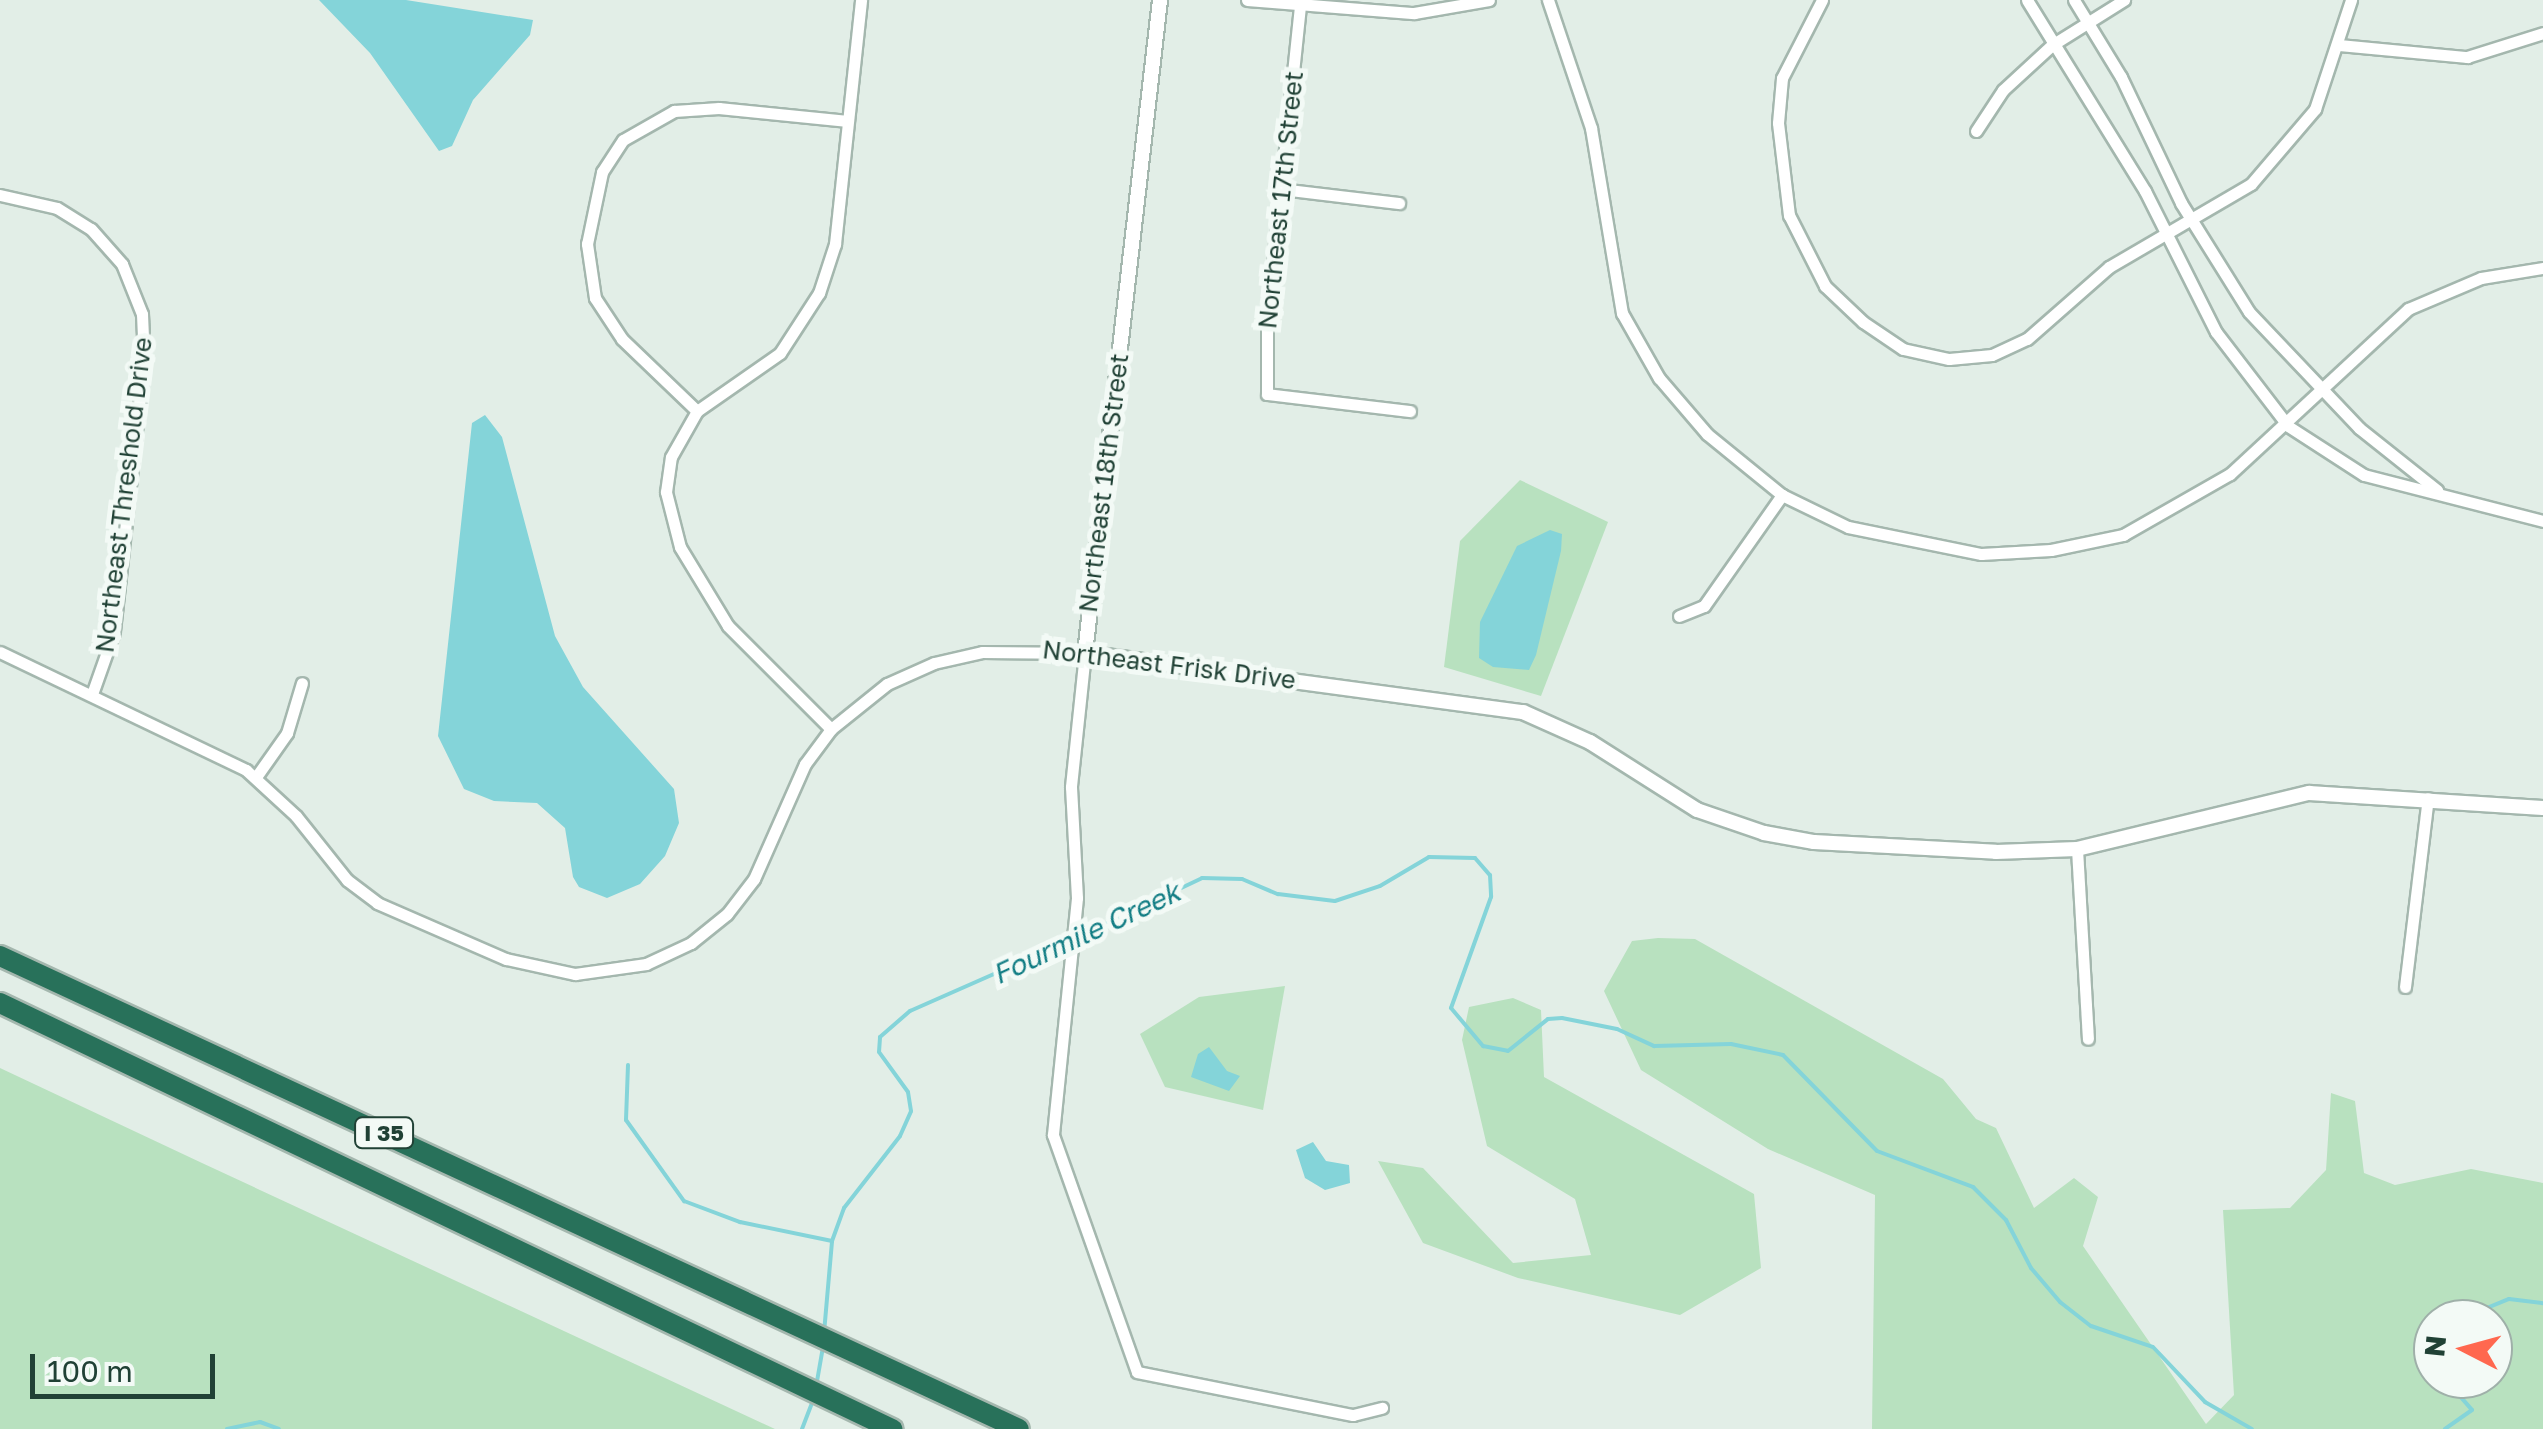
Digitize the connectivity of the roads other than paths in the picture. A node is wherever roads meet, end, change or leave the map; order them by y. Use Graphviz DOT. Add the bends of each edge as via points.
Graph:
graph roads {
  1 [pos="862,0"];
  2 [pos="1160,0"];
  3 [pos="1248,0"];
  4 [pos="1489,0"];
  5 [pos="1548,0"];
  6 [pos="1822,0"];
  7 [pos="2027,0"];
  8 [pos="2074,0"];
  9 [pos="2124,0"];
  10 [pos="2351,0"];
  11 [pos="1300,6"];
  12 [pos="2088,22"];
  13 [pos="2543,33"];
  14 [pos="2052,44"];
  15 [pos="2339,45"];
  16 [pos="848,121"];
  17 [pos="1976,131"];
  18 [pos="1281,189"];
  19 [pos="0,195"];
  20 [pos="1399,203"];
  21 [pos="2191,220"];
  22 [pos="2168,234"];
  23 [pos="2543,268"];
  24 [pos="2319,389"];
  25 [pos="1410,410"];
  26 [pos="697,411"];
  27 [pos="2288,426"];
  28 [pos="2441,493"];
  29 [pos="1782,496"];
  30 [pos="2543,521"];
  31 [pos="1679,616"];
  32 [pos="0,652"];
  33 [pos="1085,653"];
  34 [pos="302,683"];
  35 [pos="92,694"];
  36 [pos="831,729"];
  37 [pos="256,778"];
  38 [pos="2428,798"];
  39 [pos="2543,808"];
  40 [pos="2077,849"];
  41 [pos="0,956"];
  42 [pos="2405,986"];
  43 [pos="0,1003"];
  44 [pos="2088,1040"];
  45 [pos="1382,1408"];
  46 [pos="892,1429"];
  47 [pos="1019,1429"];
  1 -- 16 [label="street"];
  2 -- 33 [label="street, Northeast 18th Street"];
  3 -- 11 [label="street"];
  4 -- 11 [label="street" via="1414,13"];
  5 -- 29 [label="street" via="1591,128 1622,313 1659,378 1707,434"];
  6 -- 22 [label="street" via="1782,78 1778,123 1790,216 1825,286 1903,349 1949,359 1992,355 2027,339 2109,268"];
  7 -- 14 [label="street"];
  8 -- 12 [label="street"];
  9 -- 12 [label="street"];
  10 -- 15 [label="street"];
  11 -- 18 [label="street, Northeast 17th Street"];
  12 -- 14 [label="street"];
  12 -- 21 [label="street"];
  13 -- 15 [label="street" via="2466,57"];
  14 -- 17 [label="street" via="2003,90"];
  14 -- 22 [label="street"];
  15 -- 21 [label="street" via="2315,109 2251,184"];
  16 -- 26 [label="street" via="835,244 809,314 760,370"];
  16 -- 26 [label="street" via="720,108 674,111 623,140 602,172 587,244 594,298 622,339"];
  18 -- 20 [label="street"];
  18 -- 25 [label="street, Northeast 17th Street" via="1267,319 1267,394"];
  19 -- 35 [label="street, Northeast Threshold Drive" via="56,208 91,229 126,270 142,314 144,358 114,632"];
  21 -- 22 [label="street"];
  21 -- 24 [label="street" via="2248,312"];
  22 -- 27 [label="street" via="2216,332"];
  23 -- 24 [label="street" via="2481,278 2408,309"];
  24 -- 27 [label="street"];
  24 -- 28 [label="street"];
  26 -- 36 [label="street" via="667,474 672,527 728,626"];
  27 -- 28 [label="street" via="2364,475"];
  27 -- 29 [label="street" via="2182,507 2122,536 2051,550 1981,554 1922,546 1848,526"];
  28 -- 30 [label="street"];
  29 -- 31 [label="street" via="1704,606"];
  32 -- 35 [label="street, Northeast Frisk Drive"];
  33 -- 36 [label="street, Northeast Frisk Drive" via="1006,649 934,663 888,684"];
  33 -- 40 [label="street, Northeast Frisk Drive" via="1522,712 1590,742 1697,810 1764,834 1996,852"];
  33 -- 45 [label="street, Northeast 18th Street" via="1071,787 1077,898 1053,1135 1137,1372 1352,1415"];
  34 -- 37 [label="street" via="287,733"];
  35 -- 37 [label="street, Northeast Frisk Drive"];
  36 -- 37 [label="street, Northeast Frisk Drive" via="790,792 754,879 727,914 671,954 596,973 531,968 377,903 337,870"];
  38 -- 39 [label="street, Northeast Frisk Drive"];
  38 -- 40 [label="street, Northeast Frisk Drive" via="2309,793"];
  38 -- 42 [label="street"];
  40 -- 44 [label="street"];
  41 -- 47 [label="highway, I 35"];
  43 -- 46 [label="highway, I 35"];
}
